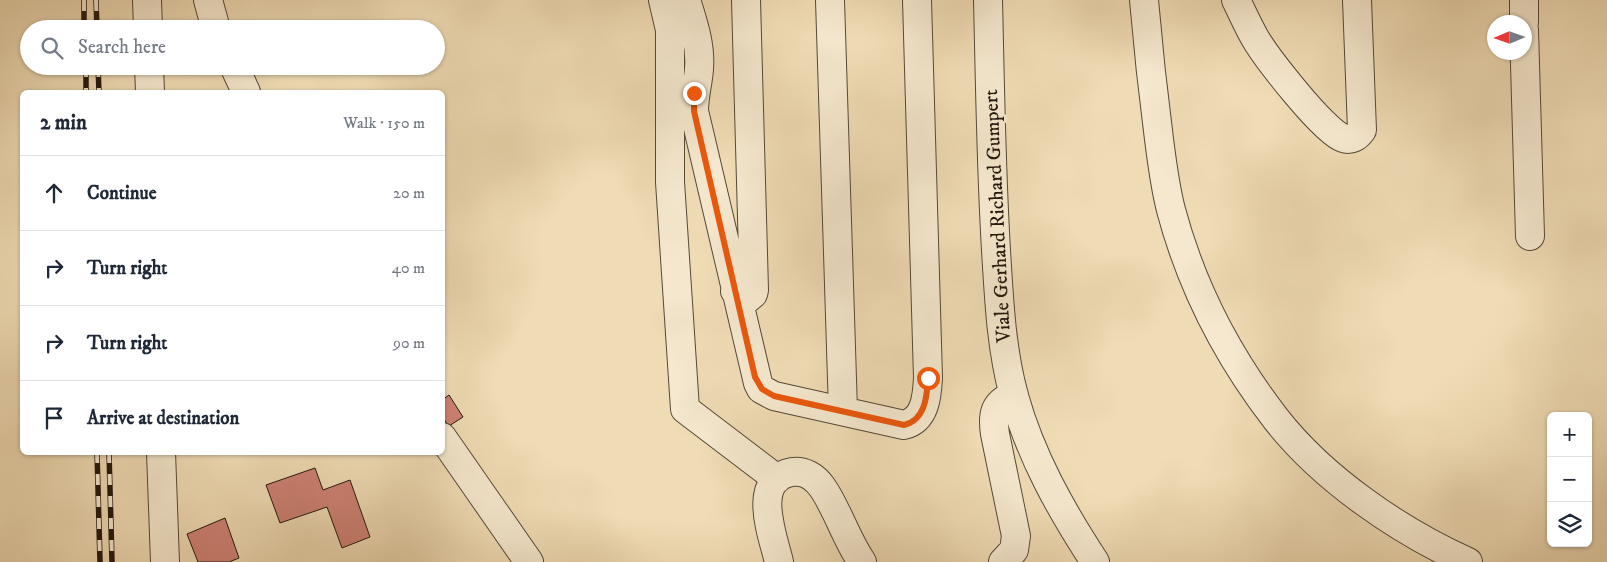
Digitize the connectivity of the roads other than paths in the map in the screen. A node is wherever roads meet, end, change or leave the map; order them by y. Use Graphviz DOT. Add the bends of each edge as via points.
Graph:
graph roads {
  1 [pos="147,0"];
  2 [pos="208,0"];
  3 [pos="663,0"];
  4 [pos="686,0"];
  5 [pos="746,0"];
  6 [pos="830,0"];
  7 [pos="917,0"];
  8 [pos="988,0"];
  9 [pos="1144,0"];
  10 [pos="1236,0"];
  11 [pos="1357,0"];
  12 [pos="1524,0"];
  13 [pos="1524,15"];
  14 [pos="148,20"];
  15 [pos="213,20"];
  16 [pos="1525,60"];
  17 [pos="149,75"];
  18 [pos="238,75"];
  19 [pos="150,90"];
  20 [pos="245,90"];
  21 [pos="1530,236"];
  22 [pos="735,291"];
  23 [pos="1014,395"];
  24 [pos="843,411"];
  25 [pos="445,441"];
  26 [pos="161,455"];
  27 [pos="776,479"];
  28 [pos="165,562"];
  29 [pos="529,562"];
  30 [pos="779,562"];
  31 [pos="862,562"];
  32 [pos="1003,562"];
  33 [pos="1095,562"];
  34 [pos="1468,562"];
  1 -- 14 [label="street"];
  2 -- 15 [label="street"];
  3 -- 27 [label="street" via="670,30 670,182 685,409"];
  4 -- 22 [label="street" via="694,23 699,56 694,111"];
  5 -- 22 [label="street" via="754,290 747,298 740,297"];
  6 -- 24 [label="street"];
  7 -- 24 [label="street" via="927,388 920,414 904,425"];
  8 -- 23 [label="street, Viale Gerhard Richard Gumpert" via="1001,330"];
  9 -- 34 [label="street" via="1155,111 1170,208 1195,282 1219,331 1276,419 1309,455 1396,525"];
  10 -- 11 [label="street" via="1255,38 1296,94 1338,136 1349,139 1362,130"];
  12 -- 13 [label="street"];
  16 -- 21 [label="street"];
  17 -- 19 [label="street"];
  18 -- 20 [label="street"];
  22 -- 24 [label="street" via="755,377 762,389 774,396"];
  23 -- 32 [label="street" via="999,404 994,418 1016,536 1014,550"];
  23 -- 33 [label="street, Viale Gerhard Richard Gumpert" via="1039,464 1064,514"];
  25 -- 29 [label="street"];
  26 -- 28 [label="street"];
  27 -- 30 [label="street" via="770,488 766,509"];
  27 -- 31 [label="street" via="800,472 815,480 822,487"];
}
